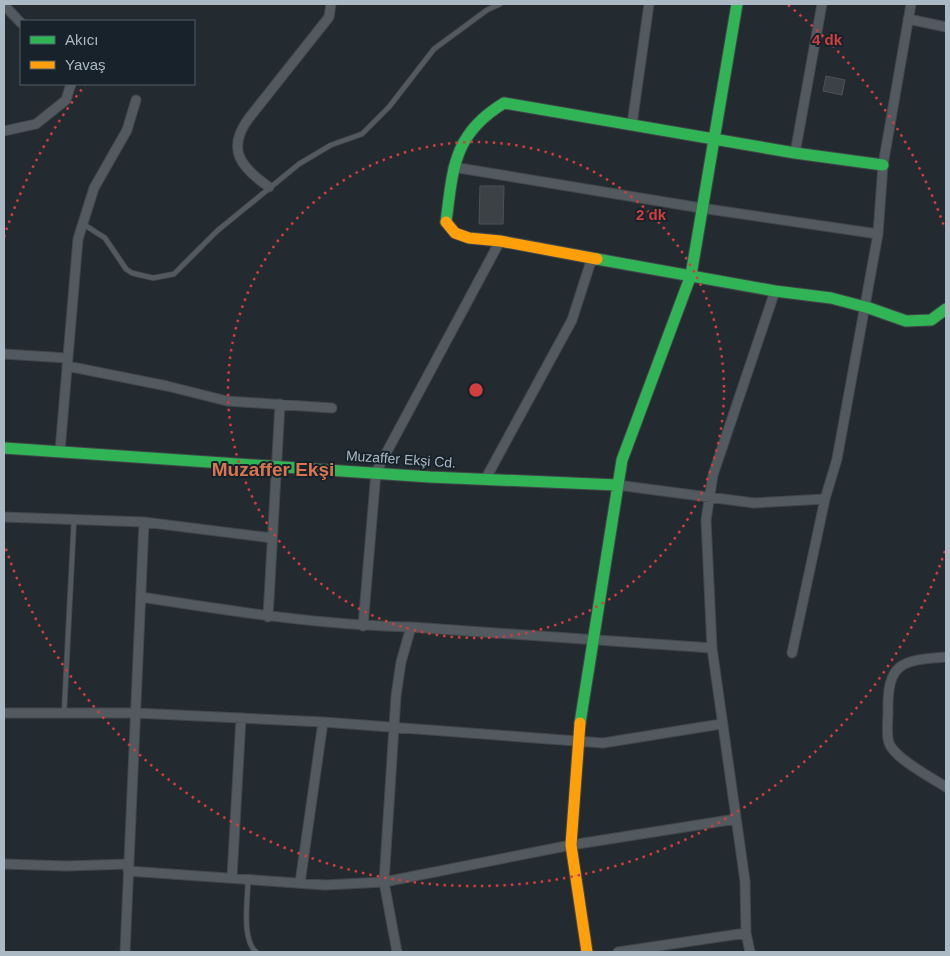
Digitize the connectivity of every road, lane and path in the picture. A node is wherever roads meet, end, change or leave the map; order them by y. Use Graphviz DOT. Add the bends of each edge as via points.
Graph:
graph roads {
  1 [pos="331,4"];
  2 [pos="500,4"];
  3 [pos="648,4"];
  4 [pos="737,4"];
  5 [pos="822,4"];
  6 [pos="911,4"];
  7 [pos="4,5"];
  8 [pos="908,20"];
  9 [pos="20,22"];
  10 [pos="946,27"];
  11 [pos="71,85"];
  12 [pos="136,100"];
  13 [pos="632,124"];
  14 [pos="4,132"];
  15 [pos="713,138"];
  16 [pos="795,152"];
  17 [pos="883,164"];
  18 [pos="453,167"];
  19 [pos="269,187"];
  20 [pos="701,208"];
  21 [pos="82,223"];
  22 [pos="878,234"];
  23 [pos="500,241"];
  24 [pos="592,258"];
  25 [pos="692,275"];
  26 [pos="775,291"];
  27 [pos="863,306"];
  28 [pos="946,309"];
  29 [pos="4,354"];
  30 [pos="67,362"];
  31 [pos="280,404"];
  32 [pos="332,408"];
  33 [pos="4,448"];
  34 [pos="60,451"];
  35 [pos="276,465"];
  36 [pos="376,472"];
  37 [pos="486,478"];
  38 [pos="617,486"];
  39 [pos="708,496"];
  40 [pos="825,500"];
  41 [pos="4,517"];
  42 [pos="74,520"];
  43 [pos="144,522"];
  44 [pos="272,538"];
  45 [pos="141,597"];
  46 [pos="268,617"];
  47 [pos="363,626"];
  48 [pos="411,627"];
  49 [pos="592,640"];
  50 [pos="712,648"];
  51 [pos="792,653"];
  52 [pos="946,657"];
  53 [pos="4,713"];
  54 [pos="136,713"];
  55 [pos="64,714"];
  56 [pos="241,718"];
  57 [pos="323,722"];
  58 [pos="721,724"];
  59 [pos="394,728"];
  60 [pos="578,742"];
  61 [pos="946,787"];
  62 [pos="736,819"];
  63 [pos="571,845"];
  64 [pos="4,864"];
  65 [pos="129,867"];
  66 [pos="232,878"];
  67 [pos="248,879"];
  68 [pos="384,882"];
  69 [pos="300,883"];
  70 [pos="746,933"];
  71 [pos="125,952"];
  72 [pos="256,952"];
  73 [pos="397,952"];
  74 [pos="587,952"];
  75 [pos="618,952"];
  76 [pos="750,952"];
  1 -- 19 [label="street" via="328,17 240,132 238,147 244,166"];
  2 -- 19 [label="lane" via="434,49 389,107 362,134 331,145"];
  3 -- 13 [label="street"];
  4 -- 15 [label="street"];
  5 -- 16 [label="street"];
  6 -- 8 [label="street"];
  7 -- 9 [label="street"];
  8 -- 10 [label="street"];
  8 -- 17 [label="street"];
  11 -- 14 [label="street" via="66,100 36,124"];
  12 -- 21 [label="street" via="127,130 103,169"];
  13 -- 15 [label="street"];
  13 -- 18 [label="street" via="504,102 476,120 465,135"];
  15 -- 16 [label="street"];
  15 -- 20 [label="street"];
  16 -- 17 [label="street"];
  17 -- 22 [label="street"];
  18 -- 20 [label="street"];
  18 -- 23 [label="street" via="448,228 455,234 479,240"];
  19 -- 21 [label="lane" via="217,231 174,274 160,278 139,276 126,269 105,238"];
  20 -- 22 [label="street"];
  20 -- 25 [label="street"];
  21 -- 30 [label="street" via="76,255"];
  22 -- 27 [label="street"];
  23 -- 24 [label="street"];
  23 -- 36 [label="street"];
  24 -- 25 [label="street"];
  24 -- 37 [label="street" via="572,320"];
  25 -- 26 [label="street"];
  25 -- 38 [label="street" via="629,437"];
  26 -- 27 [label="street"];
  26 -- 39 [label="street"];
  27 -- 28 [label="street" via="910,322 928,321"];
  27 -- 40 [label="street" via="836,459"];
  29 -- 30 [label="street"];
  30 -- 31 [label="street" via="227,401"];
  30 -- 34 [label="street"];
  31 -- 32 [label="street"];
  31 -- 35 [label="street"];
  33 -- 34 [label="street, Muzaffer Ekşi Cd."];
  34 -- 35 [label="street, Muzaffer Ekşi Cd."];
  35 -- 36 [label="street, Muzaffer Ekşi Cd."];
  35 -- 44 [label="street"];
  36 -- 37 [label="street, Muzaffer Ekşi Cd."];
  36 -- 47 [label="street"];
  37 -- 38 [label="street, Muzaffer Ekşi Cd."];
  38 -- 39 [label="street"];
  38 -- 49 [label="street"];
  39 -- 40 [label="street" via="754,502"];
  39 -- 50 [label="street" via="706,520"];
  40 -- 51 [label="street"];
  41 -- 42 [label="street"];
  42 -- 43 [label="street"];
  42 -- 55 [label="lane"];
  43 -- 44 [label="street"];
  43 -- 45 [label="street"];
  44 -- 46 [label="street"];
  45 -- 46 [label="street"];
  45 -- 54 [label="street"];
  46 -- 47 [label="street"];
  47 -- 48 [label="street"];
  48 -- 49 [label="street"];
  48 -- 59 [label="street" via="398,680"];
  49 -- 50 [label="street"];
  49 -- 60 [label="street"];
  50 -- 58 [label="street"];
  52 -- 61 [label="street" via="917,659 898,667 887,688 888,743 898,755"];
  53 -- 55 [label="street"];
  54 -- 55 [label="street"];
  54 -- 56 [label="street"];
  54 -- 65 [label="street"];
  56 -- 57 [label="street"];
  56 -- 66 [label="street"];
  57 -- 59 [label="street"];
  57 -- 69 [label="street"];
  58 -- 60 [label="street" via="604,743"];
  58 -- 62 [label="street"];
  59 -- 60 [label="street"];
  59 -- 68 [label="street"];
  60 -- 63 [label="street"];
  62 -- 63 [label="street"];
  62 -- 70 [label="street" via="745,881"];
  63 -- 68 [label="street"];
  63 -- 74 [label="street"];
  64 -- 65 [label="street"];
  65 -- 66 [label="street"];
  65 -- 71 [label="street"];
  66 -- 67 [label="street"];
  67 -- 69 [label="street"];
  67 -- 72 [label="lane" via="247,936 250,947"];
  68 -- 69 [label="street" via="353,885"];
  68 -- 73 [label="street"];
  70 -- 75 [label="street"];
  70 -- 76 [label="street"];
}
